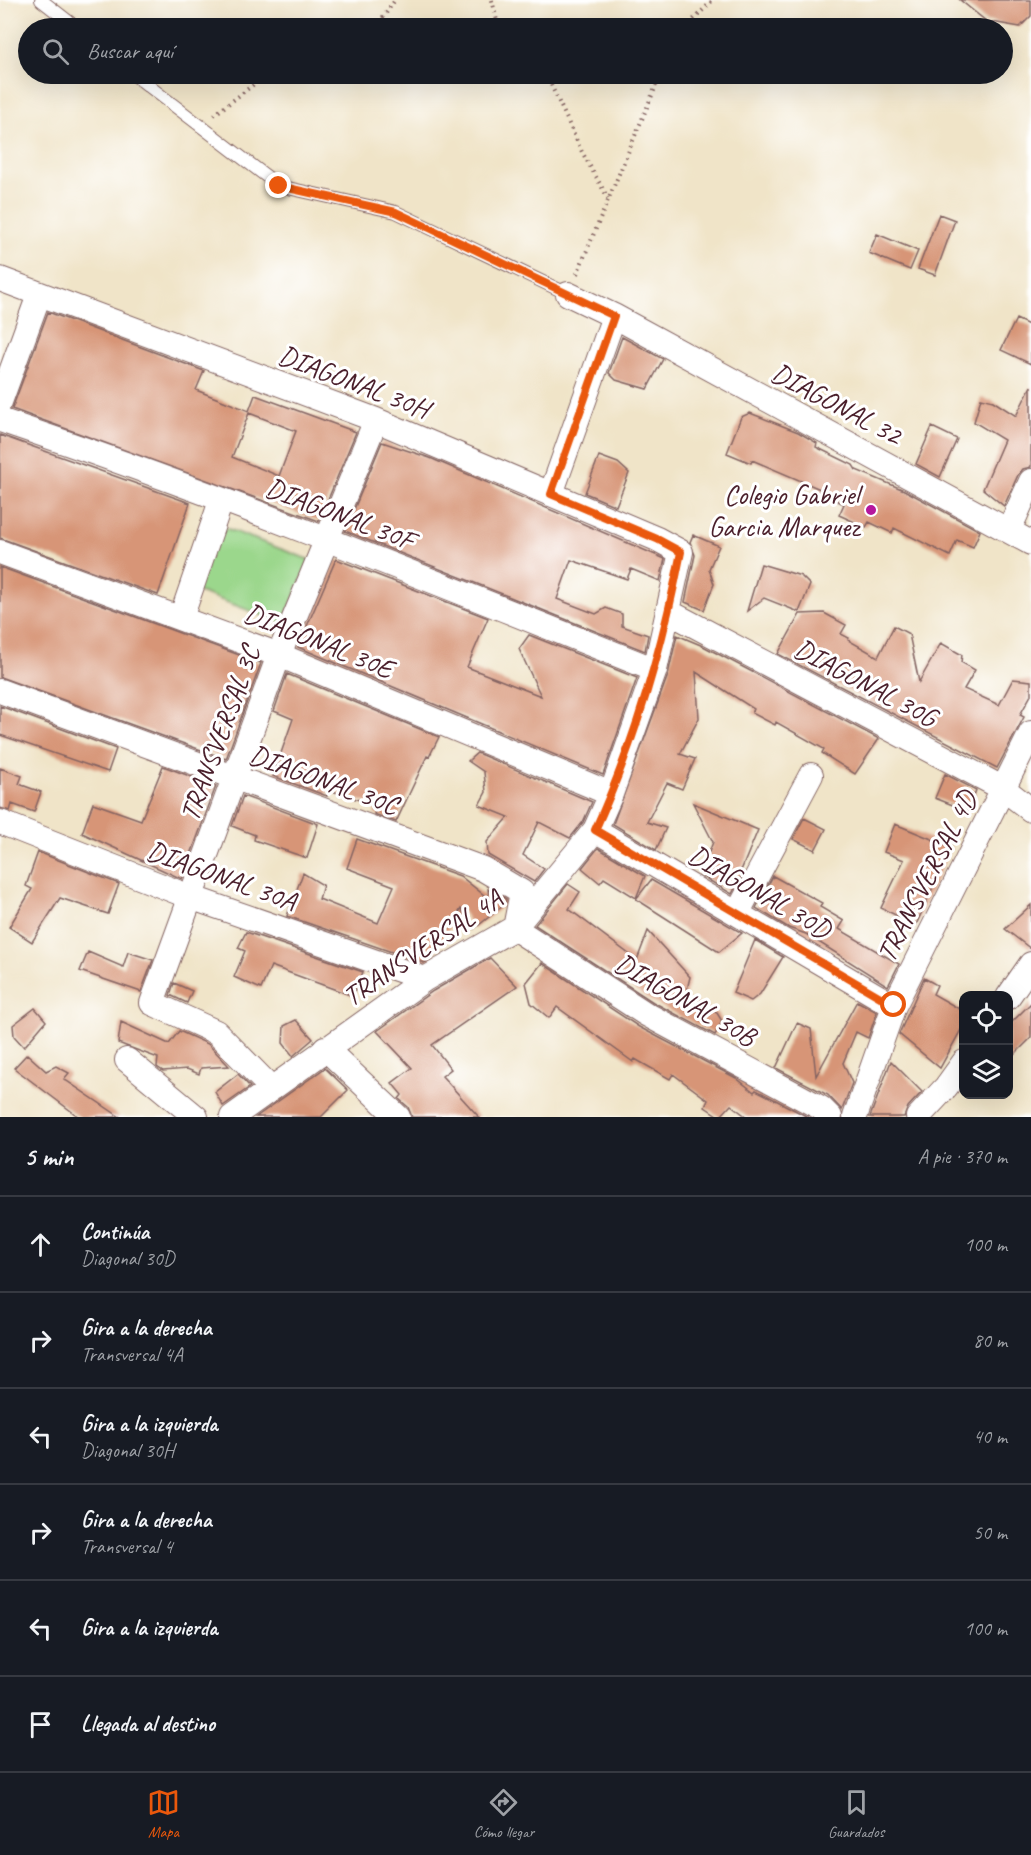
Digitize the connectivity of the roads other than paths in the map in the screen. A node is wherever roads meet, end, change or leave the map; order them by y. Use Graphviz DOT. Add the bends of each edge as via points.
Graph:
graph roads {
  1 [pos="41,0"];
  2 [pos="64,18"];
  3 [pos="146,84"];
  4 [pos="0,279"];
  5 [pos="568,294"];
  6 [pos="39,295"];
  7 [pos="614,316"];
  8 [pos="0,402"];
  9 [pos="0,420"];
  10 [pos="376,420"];
  11 [pos="1031,481"];
  12 [pos="551,494"];
  13 [pos="221,501"];
  14 [pos="1009,530"];
  15 [pos="327,540"];
  16 [pos="1031,543"];
  17 [pos="0,552"];
  18 [pos="681,552"];
  19 [pos="669,612"];
  20 [pos="181,618"];
  21 [pos="279,655"];
  22 [pos="655,670"];
  23 [pos="0,691"];
  24 [pos="1031,733"];
  25 [pos="811,776"];
  26 [pos="234,778"];
  27 [pos="1005,789"];
  28 [pos="612,794"];
  29 [pos="1031,810"];
  30 [pos="0,822"];
  31 [pos="595,830"];
  32 [pos="190,897"];
  33 [pos="738,912"];
  34 [pos="514,928"];
  35 [pos="1031,964"];
  36 [pos="425,979"];
  37 [pos="1012,991"];
  38 [pos="894,1005"];
  39 [pos="325,1048"];
  40 [pos="128,1060"];
  41 [pos="959,1068"];
  42 [pos="271,1088"];
  43 [pos="196,1117"];
  44 [pos="232,1117"];
  45 [pos="398,1117"];
  46 [pos="830,1117"];
  47 [pos="855,1117"];
  48 [pos="918,1117"];
  1 -- 2 [label="lane"];
  3 -- 5 [label="lane" via="279,186 396,212"];
  4 -- 6 [label="street, DIAGONAL 30H"];
  5 -- 7 [label="street, DIAGONAL 32"];
  6 -- 8 [label="street"];
  6 -- 10 [label="street, DIAGONAL 30H"];
  7 -- 12 [label="street"];
  7 -- 14 [label="street, DIAGONAL 32"];
  9 -- 13 [label="street, DIAGONAL 30F"];
  10 -- 12 [label="street, DIAGONAL 30H"];
  10 -- 15 [label="street, TRANSVERSAL 3C"];
  11 -- 14 [label="street"];
  12 -- 18 [label="street, DIAGONAL 30H"];
  13 -- 15 [label="street, DIAGONAL 30F"];
  13 -- 20 [label="street"];
  14 -- 16 [label="street, DIAGONAL 32"];
  15 -- 21 [label="street, TRANSVERSAL 3C"];
  15 -- 22 [label="street, DIAGONAL 30F"];
  17 -- 20 [label="street, DIAGONAL 30E"];
  18 -- 19 [label="street, TRANSVERSAL 4A"];
  19 -- 22 [label="street, TRANSVERSAL 4A"];
  19 -- 27 [label="street, DIAGONAL 30G"];
  20 -- 21 [label="street, DIAGONAL 30E"];
  21 -- 26 [label="street, TRANSVERSAL 3C"];
  21 -- 28 [label="street, DIAGONAL 30E"];
  22 -- 28 [label="street, TRANSVERSAL 4A"];
  23 -- 26 [label="street, DIAGONAL 30C"];
  24 -- 27 [label="street, TRANSVERSAL 4D"];
  25 -- 33 [label="street"];
  26 -- 32 [label="street, TRANSVERSAL 3C"];
  26 -- 34 [label="street, DIAGONAL 30C" via="483,868 522,892"];
  27 -- 29 [label="street, DIAGONAL 30G"];
  27 -- 38 [label="street, TRANSVERSAL 4D"];
  28 -- 31 [label="street, TRANSVERSAL 4A"];
  30 -- 32 [label="street, DIAGONAL 30A"];
  31 -- 33 [label="street, DIAGONAL 30D"];
  31 -- 34 [label="street, TRANSVERSAL 4A"];
  32 -- 36 [label="street, DIAGONAL 30A"];
  32 -- 42 [label="street, TRANSVERSAL 3C" via="152,1003 216,1032"];
  33 -- 38 [label="street, DIAGONAL 30D"];
  34 -- 36 [label="street, TRANSVERSAL 4A"];
  34 -- 46 [label="street, DIAGONAL 30B" via="646,1014 821,1108"];
  35 -- 37 [label="street"];
  36 -- 39 [label="street, TRANSVERSAL 4A"];
  38 -- 47 [label="street, TRANSVERSAL 4D"];
  39 -- 42 [label="street, TRANSVERSAL 4A"];
  39 -- 45 [label="street"];
  40 -- 43 [label="street"];
  41 -- 48 [label="street"];
  42 -- 44 [label="street, TRANSVERSAL 4A"];
}
